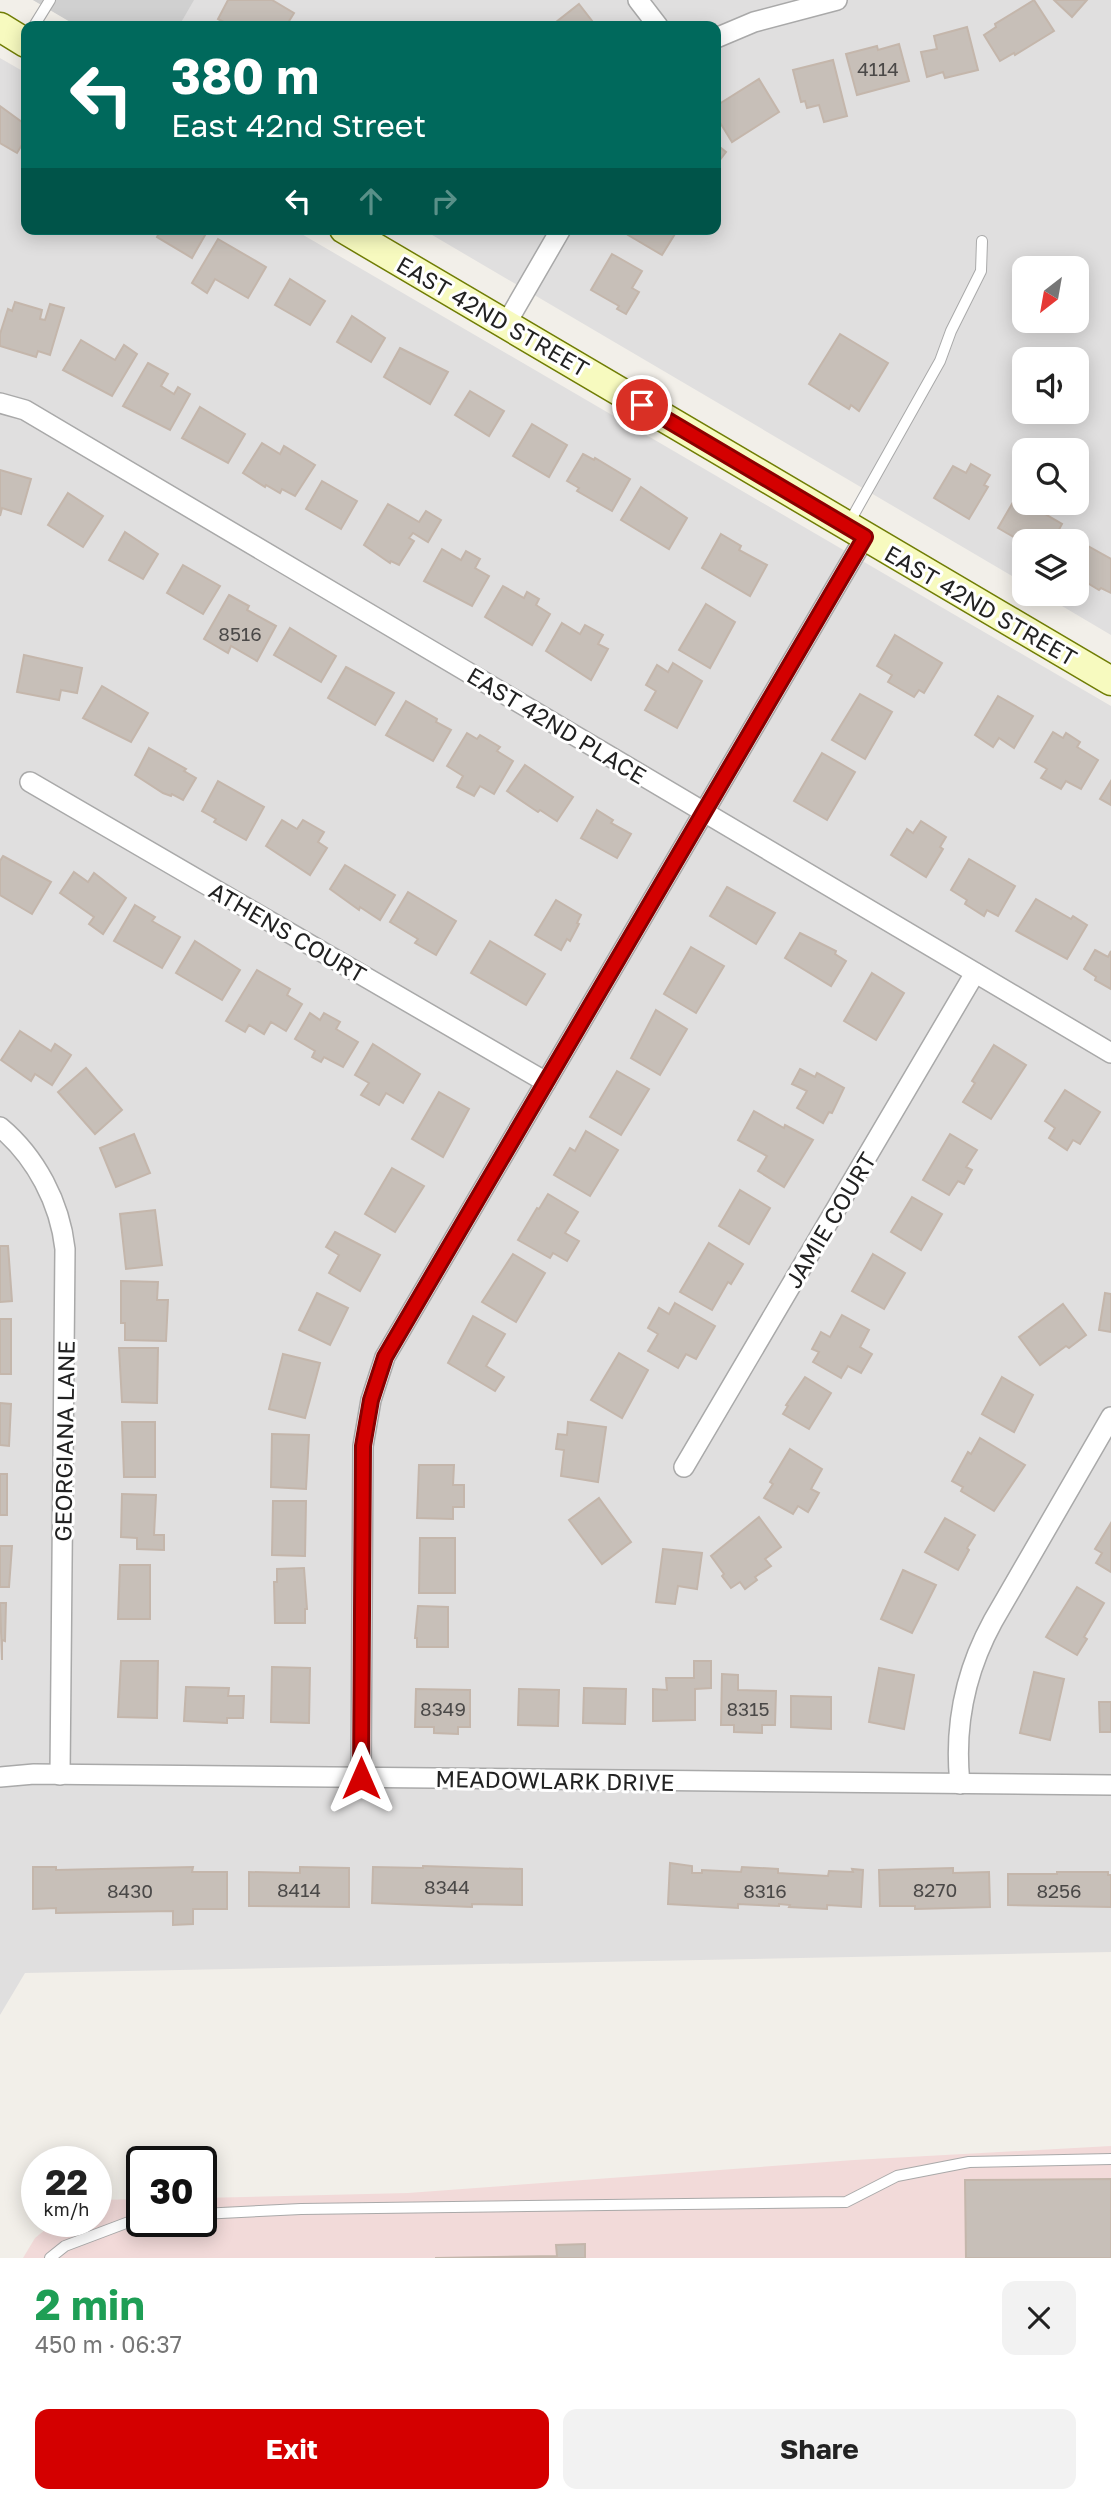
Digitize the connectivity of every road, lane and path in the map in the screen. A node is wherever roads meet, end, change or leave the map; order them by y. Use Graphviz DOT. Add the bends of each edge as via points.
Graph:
graph roads {
  1 [pos="50,0"];
  2 [pos="638,0"];
  3 [pos="837,0"];
  4 [pos="38,21"];
  5 [pos="654,21"];
  6 [pos="0,27"];
  7 [pos="21,34"];
  8 [pos="721,36"];
  9 [pos="354,235"];
  10 [pos="558,235"];
  11 [pos="982,241"];
  12 [pos="506,324"];
  13 [pos="0,403"];
  14 [pos="856,531"];
  15 [pos="1111,681"];
  16 [pos="30,782"];
  17 [pos="705,812"];
  18 [pos="975,972"];
  19 [pos="1111,1053"];
  20 [pos="546,1082"];
  21 [pos="0,1127"];
  22 [pos="1111,1417"];
  23 [pos="684,1467"];
  24 [pos="60,1775"];
  25 [pos="0,1777"];
  26 [pos="361,1778"];
  27 [pos="960,1784"];
  28 [pos="1111,1785"];
  29 [pos="1111,2159"];
  30 [pos="217,2213"];
  31 [pos="126,2223"];
  32 [pos="50,2258"];
  1 -- 4 [label="lane"];
  2 -- 5 [label="street"];
  3 -- 8 [label="street" via="754,22"];
  6 -- 7 [label="street"];
  9 -- 12 [label="street, EAST 42ND STREET"];
  10 -- 12 [label="street"];
  11 -- 14 [label="lane" via="981,271"];
  12 -- 14 [label="street, EAST 42ND STREET"];
  13 -- 17 [label="street, EAST 42ND PLACE" via="25,410"];
  14 -- 15 [label="street, EAST 42ND STREET"];
  14 -- 17 [label="street"];
  16 -- 20 [label="street, ATHENS COURT"];
  17 -- 18 [label="street, EAST 42ND PLACE"];
  17 -- 20 [label="street"];
  18 -- 19 [label="street, EAST 42ND PLACE"];
  18 -- 23 [label="street, JAMIE COURT"];
  20 -- 26 [label="street" via="391,1346 371,1400 363,1446"];
  21 -- 24 [label="street, GEORGIANA LANE" via="29,1158 51,1196 65,1249"];
  22 -- 27 [label="street" via="977,1652 960,1724"];
  24 -- 25 [label="street, MEADOWLARK DRIVE"];
  24 -- 26 [label="street, MEADOWLARK DRIVE"];
  26 -- 27 [label="street, MEADOWLARK DRIVE"];
  27 -- 28 [label="street, MEADOWLARK DRIVE"];
  29 -- 30 [label="lane" via="969,2162 897,2176 846,2202"];
  31 -- 32 [label="lane" via="65,2246"];
}
